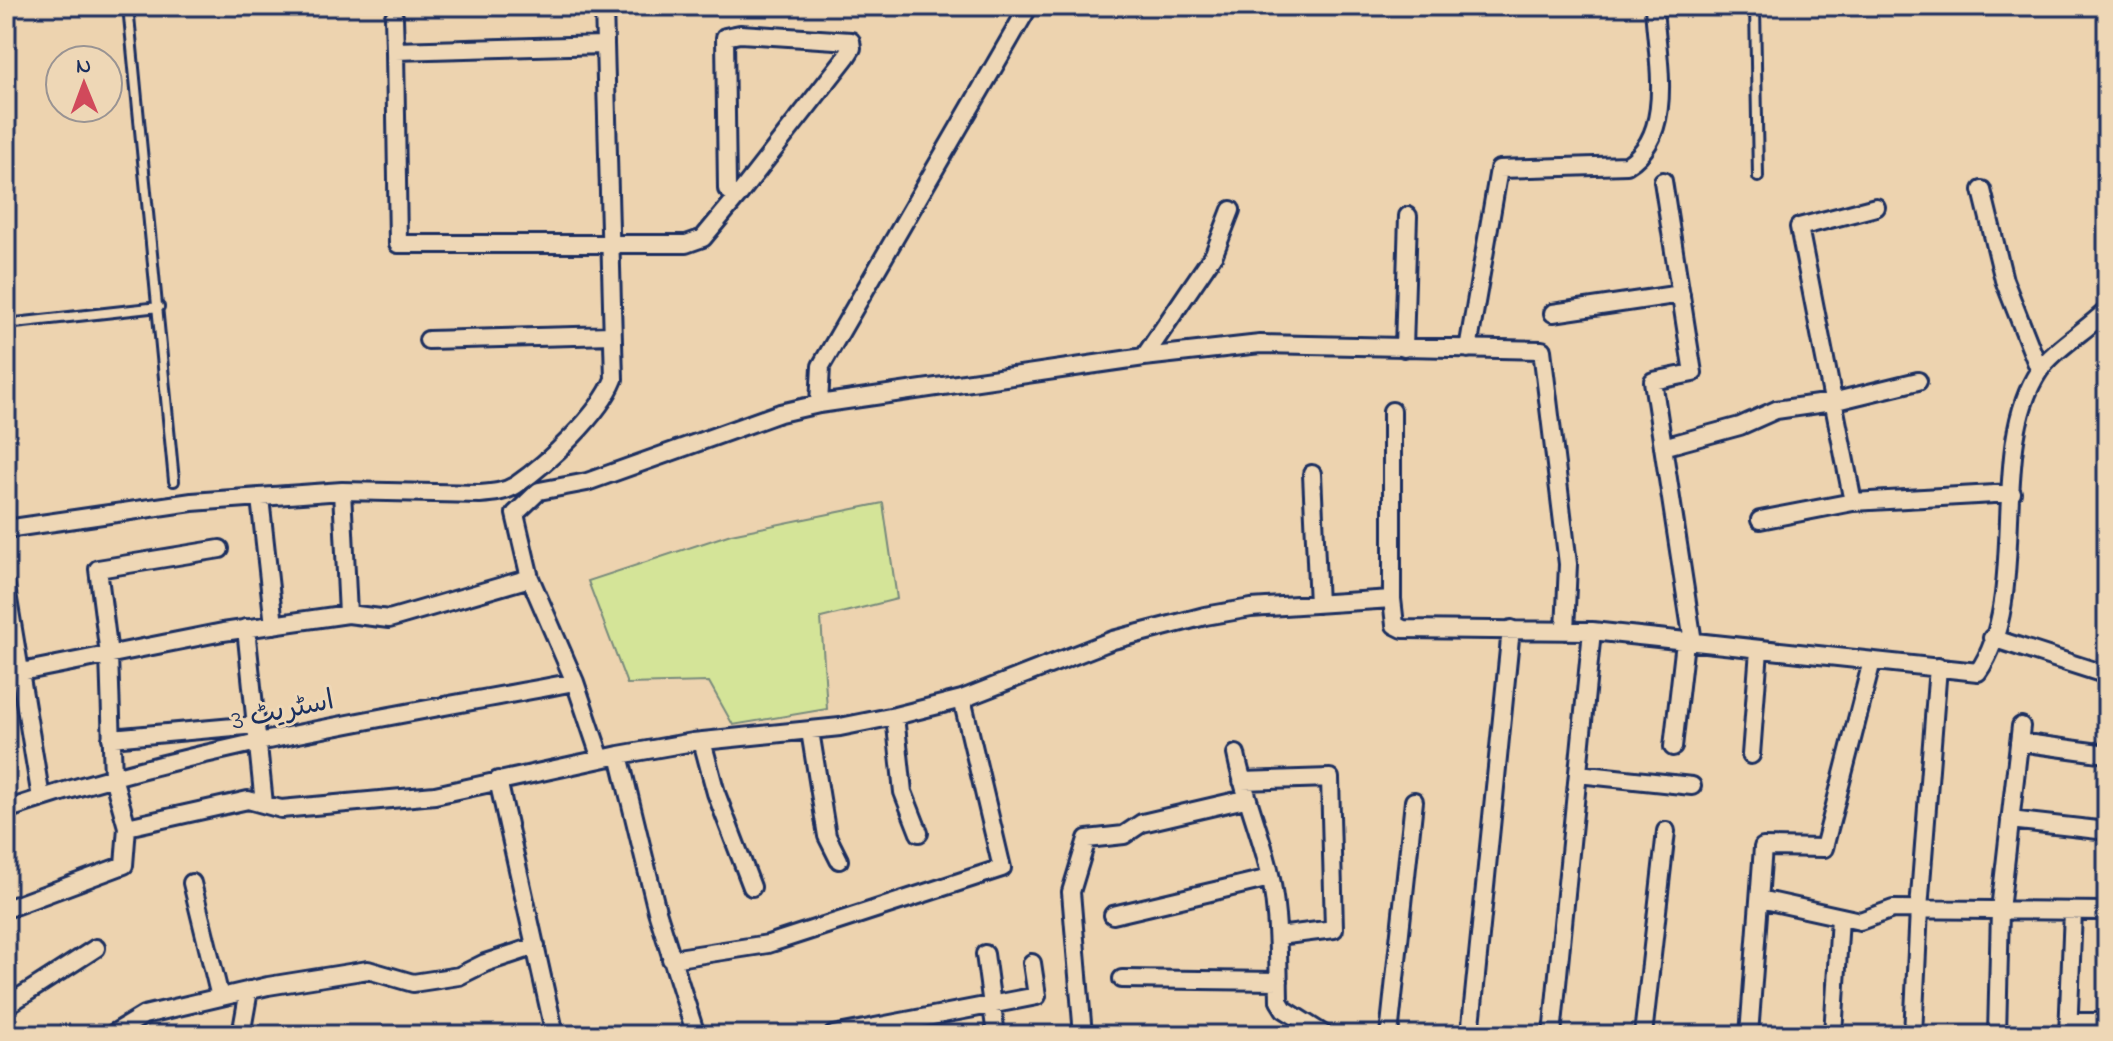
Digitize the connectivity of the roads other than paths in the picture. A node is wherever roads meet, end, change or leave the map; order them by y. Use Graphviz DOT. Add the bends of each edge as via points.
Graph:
graph roads {
  1 [pos="128,6"];
  2 [pos="604,6"];
  3 [pos="1029,6"];
  4 [pos="1654,6"];
  5 [pos="1755,6"];
  6 [pos="394,17"];
  7 [pos="603,45"];
  8 [pos="395,51"];
  9 [pos="1758,177"];
  10 [pos="1663,181"];
  11 [pos="1982,190"];
  12 [pos="737,197"];
  13 [pos="1876,207"];
  14 [pos="1231,210"];
  15 [pos="1408,216"];
  16 [pos="609,244"];
  17 [pos="1681,294"];
  18 [pos="159,307"];
  19 [pos="2107,310"];
  20 [pos="1553,313"];
  21 [pos="6,324"];
  22 [pos="612,335"];
  23 [pos="428,340"];
  24 [pos="1404,348"];
  25 [pos="1468,349"];
  26 [pos="1144,357"];
  27 [pos="2039,369"];
  28 [pos="1918,381"];
  29 [pos="1832,402"];
  30 [pos="819,404"];
  31 [pos="1392,411"];
  32 [pos="1663,447"];
  33 [pos="1312,474"];
  34 [pos="174,481"];
  35 [pos="342,491"];
  36 [pos="2012,493"];
  37 [pos="260,498"];
  38 [pos="1853,502"];
  39 [pos="1760,520"];
  40 [pos="6,529"];
  41 [pos="220,549"];
  42 [pos="530,578"];
  43 [pos="6,587"];
  44 [pos="1392,599"];
  45 [pos="1318,604"];
  46 [pos="348,614"];
  47 [pos="274,625"];
  48 [pos="246,628"];
  49 [pos="1511,629"];
  50 [pos="1565,631"];
  51 [pos="1592,631"];
  52 [pos="1992,638"];
  53 [pos="1689,642"];
  54 [pos="1759,650"];
  55 [pos="109,655"];
  56 [pos="1872,661"];
  57 [pos="1938,667"];
  58 [pos="13,674"];
  59 [pos="2107,675"];
  60 [pos="575,682"];
  61 [pos="962,699"];
  62 [pos="895,716"];
  63 [pos="810,731"];
  64 [pos="257,733"];
  65 [pos="111,738"];
  66 [pos="702,741"];
  67 [pos="1673,747"];
  68 [pos="1236,754"];
  69 [pos="2107,754"];
  70 [pos="619,755"];
  71 [pos="1751,755"];
  72 [pos="601,759"];
  73 [pos="1578,774"];
  74 [pos="113,777"];
  75 [pos="498,780"];
  76 [pos="1242,781"];
  77 [pos="1692,786"];
  78 [pos="41,798"];
  79 [pos="1245,799"];
  80 [pos="1414,801"];
  81 [pos="264,804"];
  82 [pos="6,810"];
  83 [pos="2010,820"];
  84 [pos="127,827"];
  85 [pos="1666,831"];
  86 [pos="2107,831"];
  87 [pos="919,833"];
  88 [pos="839,860"];
  89 [pos="1270,878"];
  90 [pos="192,883"];
  91 [pos="752,887"];
  92 [pos="1760,899"];
  93 [pos="6,909"];
  94 [pos="1919,909"];
  95 [pos="2000,910"];
  96 [pos="2073,911"];
  97 [pos="2107,911"];
  98 [pos="1113,915"];
  99 [pos="1840,917"];
  100 [pos="1278,936"];
  101 [pos="536,946"];
  102 [pos="96,948"];
  103 [pos="985,954"];
  104 [pos="671,959"];
  105 [pos="1032,963"];
  106 [pos="1122,979"];
  107 [pos="1279,981"];
  108 [pos="249,990"];
  109 [pos="220,997"];
  110 [pos="992,1005"];
  111 [pos="6,1006"];
  112 [pos="2107,1022"];
  113 [pos="2068,1028"];
  114 [pos="111,1035"];
  115 [pos="241,1035"];
  116 [pos="555,1035"];
  117 [pos="696,1035"];
  118 [pos="833,1035"];
  119 [pos="996,1035"];
  120 [pos="1083,1035"];
  121 [pos="1325,1035"];
  122 [pos="1389,1035"];
  123 [pos="1470,1035"];
  124 [pos="1552,1035"];
  125 [pos="1643,1035"];
  126 [pos="1749,1035"];
  127 [pos="1833,1035"];
  128 [pos="1913,1035"];
  129 [pos="1997,1035"];
  1 -- 18 [label="lane"];
  2 -- 7 [label="street"];
  3 -- 30 [label="street" via="821,366"];
  4 -- 25 [label="street" via="1660,116 1636,159 1627,165 1499,169"];
  5 -- 9 [label="lane"];
  6 -- 8 [label="street"];
  7 -- 8 [label="street"];
  7 -- 16 [label="street"];
  8 -- 16 [label="street" via="398,244"];
  10 -- 17 [label="street"];
  11 -- 27 [label="street" via="2004,280"];
  12 -- 12 [label="street" via="727,189 725,37 851,41 847,56"];
  12 -- 16 [label="street" via="696,242"];
  13 -- 29 [label="street" via="1799,227"];
  14 -- 26 [label="street" via="1214,254"];
  15 -- 24 [label="street"];
  16 -- 22 [label="street"];
  17 -- 20 [label="street"];
  17 -- 32 [label="street" via="1693,373 1653,381"];
  18 -- 21 [label="lane"];
  18 -- 34 [label="lane"];
  19 -- 27 [label="street"];
  22 -- 23 [label="street"];
  22 -- 35 [label="street" via="614,379 607,397 515,486 480,494"];
  24 -- 25 [label="street"];
  24 -- 26 [label="street" via="1260,344"];
  25 -- 50 [label="street" via="1545,353 1568,564"];
  26 -- 30 [label="street"];
  27 -- 36 [label="street" via="2019,416"];
  28 -- 29 [label="street"];
  29 -- 32 [label="street" via="1776,410 1740,426"];
  29 -- 38 [label="street"];
  30 -- 42 [label="street" via="587,482 539,491 515,514"];
  31 -- 44 [label="street"];
  32 -- 53 [label="street"];
  33 -- 45 [label="street"];
  35 -- 37 [label="street"];
  35 -- 46 [label="street"];
  36 -- 38 [label="street"];
  36 -- 52 [label="street" via="1999,622"];
  37 -- 40 [label="street" via="192,502"];
  37 -- 47 [label="street"];
  38 -- 39 [label="street"];
  41 -- 55 [label="street" via="98,569"];
  42 -- 46 [label="street" via="389,619"];
  42 -- 60 [label="street"];
  43 -- 58 [label="street"];
  44 -- 45 [label="street"];
  44 -- 49 [label="street" via="1398,629"];
  45 -- 61 [label="street" via="1220,613 1113,640"];
  46 -- 47 [label="street"];
  47 -- 48 [label="street"];
  48 -- 55 [label="street"];
  48 -- 64 [label="street"];
  49 -- 50 [label="street"];
  49 -- 123 [label="street"];
  50 -- 51 [label="street"];
  51 -- 53 [label="street"];
  51 -- 73 [label="street"];
  52 -- 57 [label="street" via="1978,672"];
  52 -- 59 [label="street"];
  53 -- 54 [label="street"];
  53 -- 67 [label="street"];
  54 -- 56 [label="street"];
  54 -- 71 [label="street"];
  55 -- 58 [label="street"];
  55 -- 65 [label="street"];
  56 -- 57 [label="street"];
  56 -- 92 [label="street" via="1824,848 1763,847"];
  57 -- 94 [label="street"];
  58 -- 78 [label="street"];
  60 -- 64 [label="street, اسٹریٹ 3"];
  60 -- 72 [label="street"];
  61 -- 62 [label="street"];
  61 -- 104 [label="street" via="1002,868 768,944"];
  62 -- 63 [label="street"];
  62 -- 87 [label="street" via="903,792"];
  63 -- 66 [label="street"];
  63 -- 88 [label="street" via="827,836"];
  64 -- 65 [label="street"];
  64 -- 74 [label="street, اسٹریٹ 3"];
  64 -- 81 [label="street"];
  65 -- 74 [label="street"];
  66 -- 70 [label="street"];
  66 -- 91 [label="street"];
  68 -- 76 [label="street"];
  69 -- 83 [label="street" via="2020,734"];
  70 -- 72 [label="street"];
  70 -- 104 [label="street"];
  72 -- 75 [label="street"];
  73 -- 77 [label="street"];
  73 -- 124 [label="street"];
  74 -- 78 [label="street, اسٹریٹ 3"];
  74 -- 84 [label="street"];
  75 -- 81 [label="street" via="435,795 281,809"];
  75 -- 101 [label="street"];
  76 -- 79 [label="street"];
  76 -- 100 [label="street" via="1330,778 1334,929"];
  78 -- 82 [label="street, اسٹریٹ 3"];
  79 -- 89 [label="street"];
  79 -- 120 [label="street" via="1142,823 1124,835 1087,839 1071,892"];
  80 -- 122 [label="street"];
  81 -- 84 [label="street" via="248,800"];
  83 -- 86 [label="street"];
  83 -- 95 [label="street"];
  84 -- 93 [label="street" via="124,865"];
  85 -- 125 [label="street"];
  89 -- 98 [label="street"];
  89 -- 100 [label="street"];
  90 -- 109 [label="street"];
  92 -- 99 [label="street"];
  92 -- 126 [label="street"];
  94 -- 95 [label="street"];
  94 -- 99 [label="street" via="1893,909 1860,921"];
  94 -- 128 [label="street"];
  95 -- 96 [label="street"];
  95 -- 129 [label="street"];
  96 -- 97 [label="street"];
  96 -- 113 [label="street"];
  99 -- 127 [label="street"];
  100 -- 107 [label="street"];
  101 -- 108 [label="street" via="459,976 413,983 368,970"];
  101 -- 116 [label="street"];
  102 -- 111 [label="street"];
  103 -- 110 [label="street"];
  104 -- 117 [label="street"];
  105 -- 110 [label="street" via="1037,996"];
  106 -- 107 [label="street"];
  107 -- 121 [label="street" via="1284,1009"];
  108 -- 109 [label="street"];
  108 -- 115 [label="street"];
  109 -- 114 [label="street" via="144,1015"];
  110 -- 118 [label="street"];
  110 -- 119 [label="street"];
  112 -- 113 [label="street"];
}
